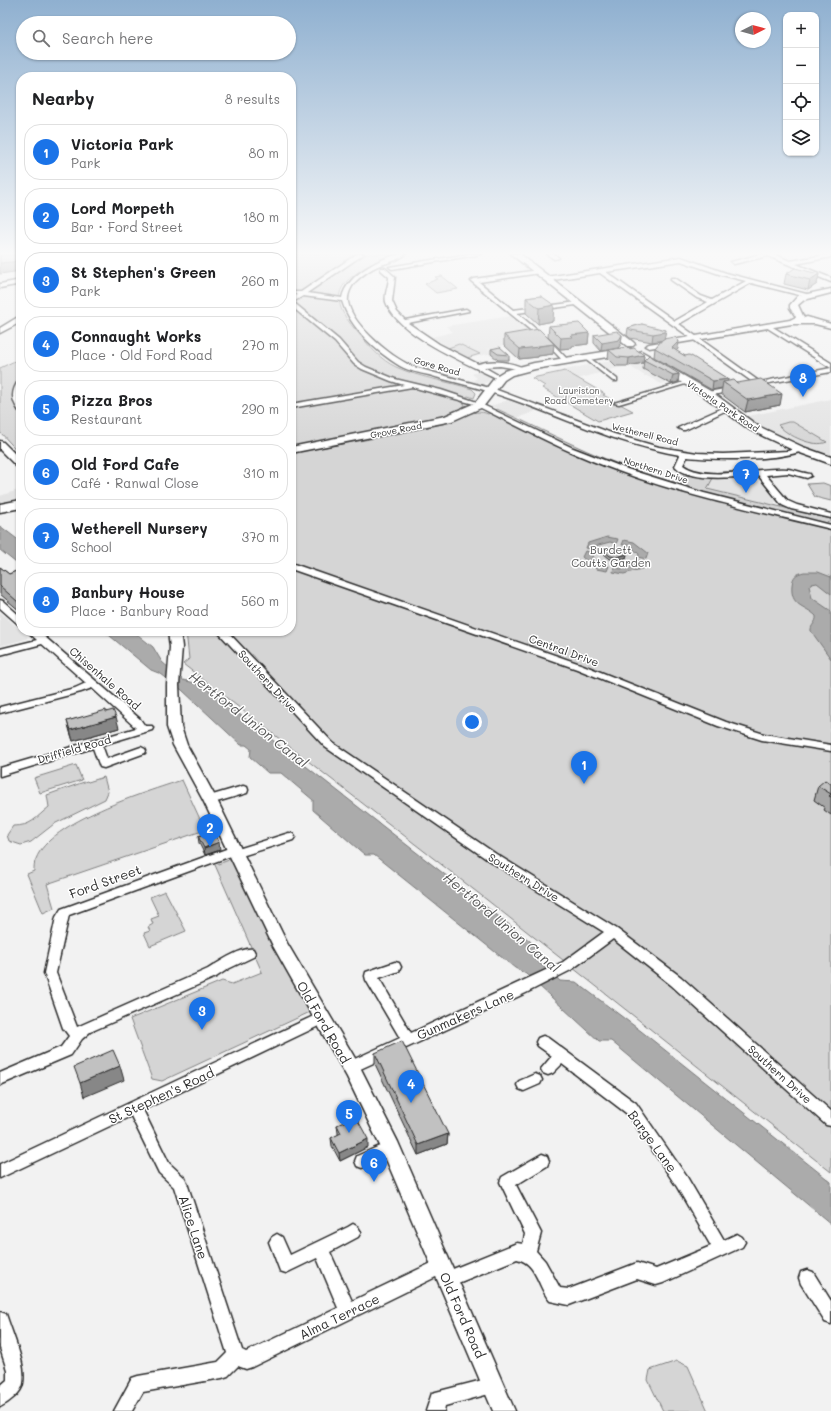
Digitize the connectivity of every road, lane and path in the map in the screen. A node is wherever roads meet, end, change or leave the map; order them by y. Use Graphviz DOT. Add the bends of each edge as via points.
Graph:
graph roads {
  1 [pos="312,320"];
  2 [pos="355,320"];
  3 [pos="402,320"];
  4 [pos="416,320"];
  5 [pos="436,320"];
  6 [pos="521,320"];
  7 [pos="597,320"];
  8 [pos="668,320"];
  9 [pos="681,320"];
  10 [pos="796,320"];
  11 [pos="810,320"];
  12 [pos="16,322"];
  13 [pos="404,322"];
  14 [pos="792,322"];
  15 [pos="815,322"];
  16 [pos="441,323"];
  17 [pos="674,324"];
  18 [pos="768,326"];
  19 [pos="831,326"];
  20 [pos="0,331"];
  21 [pos="696,338"];
  22 [pos="630,347"];
  23 [pos="645,350"];
  24 [pos="512,358"];
  25 [pos="587,358"];
  26 [pos="566,361"];
  27 [pos="479,366"];
  28 [pos="831,366"];
  29 [pos="523,368"];
  30 [pos="831,370"];
  31 [pos="500,378"];
  32 [pos="615,380"];
  33 [pos="689,382"];
  34 [pos="760,384"];
  35 [pos="413,385"];
  36 [pos="492,390"];
  37 [pos="708,394"];
  38 [pos="474,402"];
  39 [pos="617,403"];
  40 [pos="296,405"];
  41 [pos="484,407"];
  42 [pos="727,408"];
  43 [pos="682,428"];
  44 [pos="0,444"];
  45 [pos="296,449"];
  46 [pos="799,449"];
  47 [pos="684,454"];
  48 [pos="16,461"];
  49 [pos="831,461"];
  50 [pos="760,473"];
  51 [pos="807,476"];
  52 [pos="16,505"];
  53 [pos="2,506"];
  54 [pos="831,516"];
  55 [pos="831,527"];
  56 [pos="296,568"];
  57 [pos="0,603"];
  58 [pos="16,617"];
  59 [pos="38,636"];
  60 [pos="175,636"];
  61 [pos="227,636"];
  62 [pos="43,641"];
  63 [pos="0,652"];
  64 [pos="95,686"];
  65 [pos="0,710"];
  66 [pos="145,729"];
  67 [pos="96,743"];
  68 [pos="831,748"];
  69 [pos="141,751"];
  70 [pos="0,772"];
  71 [pos="244,790"];
  72 [pos="210,800"];
  73 [pos="289,837"];
  74 [pos="234,852"];
  75 [pos="613,932"];
  76 [pos="249,953"];
  77 [pos="395,967"];
  78 [pos="322,1018"];
  79 [pos="77,1035"];
  80 [pos="408,1040"];
  81 [pos="543,1042"];
  82 [pos="561,1056"];
  83 [pos="351,1067"];
  84 [pos="548,1070"];
  85 [pos="0,1079"];
  86 [pos="134,1107"];
  87 [pos="831,1120"];
  88 [pos="391,1148"];
  89 [pos="362,1161"];
  90 [pos="542,1161"];
  91 [pos="0,1171"];
  92 [pos="353,1232"];
  93 [pos="277,1242"];
  94 [pos="737,1242"];
  95 [pos="320,1248"];
  96 [pos="721,1249"];
  97 [pos="528,1254"];
  98 [pos="445,1273"];
  99 [pos="807,1278"];
  100 [pos="348,1312"];
  101 [pos="831,1316"];
  102 [pos="0,1320"];
  103 [pos="236,1356"];
  104 [pos="494,1385"];
  105 [pos="0,1398"];
  106 [pos="123,1411"];
  107 [pos="435,1411"];
  108 [pos="504,1411"];
  1 -- 35 [label="street" via="337,341 356,363 382,377"];
  2 -- 36 [label="street, Gore Road" via="366,334 399,363"];
  3 -- 13 [label="street"];
  4 -- 13 [label="street"];
  5 -- 16 [label="street"];
  6 -- 26 [label="street"];
  7 -- 22 [label="main road"];
  8 -- 17 [label="street"];
  9 -- 17 [label="street"];
  10 -- 14 [label="main road"];
  11 -- 15 [label="main road"];
  12 -- 20 [label="main road"];
  13 -- 27 [label="street" via="442,348"];
  14 -- 15 [label="main road"];
  14 -- 18 [label="main road"];
  15 -- 19 [label="main road"];
  17 -- 21 [label="street"];
  18 -- 21 [label="main road"];
  18 -- 28 [label="street"];
  21 -- 23 [label="main road"];
  21 -- 34 [label="street"];
  22 -- 23 [label="main road, Victoria Park Road"];
  22 -- 25 [label="main road"];
  23 -- 33 [label="main road, Victoria Park Road"];
  24 -- 29 [label="street"];
  25 -- 26 [label="main road"];
  25 -- 32 [label="street"];
  26 -- 29 [label="main road"];
  27 -- 29 [label="street" via="502,364"];
  27 -- 31 [label="street"];
  29 -- 31 [label="main road"];
  30 -- 34 [label="street"];
  31 -- 36 [label="main road, Grove Road"];
  33 -- 37 [label="main road, Victoria Park Road"];
  33 -- 39 [label="street"];
  34 -- 37 [label="street"];
  35 -- 38 [label="street"];
  35 -- 40 [label="street"];
  36 -- 45 [label="main road, Grove Road" via="479,405 448,419"];
  36 -- 47 [label="street, Wetherell Road" via="630,443"];
  37 -- 42 [label="main road, Victoria Park Road"];
  41 -- 55 [label="street, Northern Drive" via="592,459 623,470 683,490"];
  42 -- 43 [label="street"];
  42 -- 46 [label="main road, Victoria Park Road" via="754,428"];
  44 -- 48 [label="main road"];
  46 -- 47 [label="street, Wetherell Road" via="789,453 732,456"];
  46 -- 49 [label="main road, Victoria Park Road"];
  47 -- 50 [label="street" via="679,466 689,472"];
  50 -- 51 [label="street" via="788,471"];
  50 -- 54 [label="street" via="785,503"];
  52 -- 53 [label="main road"];
  56 -- 68 [label="street, Central Drive" via="580,667 722,724 762,737"];
  57 -- 58 [label="street"];
  59 -- 62 [label="street, Chisenhale Road"];
  60 -- 72 [label="main road, Old Ford Road" via="175,732"];
  61 -- 75 [label="street, Southern Drive" via="329,746 492,857"];
  62 -- 63 [label="street"];
  62 -- 64 [label="street, Chisenhale Road"];
  64 -- 65 [label="street"];
  64 -- 66 [label="street, Chisenhale Road"];
  66 -- 67 [label="street, Driffield Road"];
  67 -- 69 [label="street" via="104,764"];
  67 -- 70 [label="street, Driffield Road"];
  71 -- 72 [label="street"];
  72 -- 74 [label="main road, Old Ford Road"];
  73 -- 74 [label="street"];
  74 -- 78 [label="main road, Old Ford Road" via="295,972"];
  74 -- 79 [label="street, Ford Street" via="65,912 50,973 70,1028"];
  75 -- 80 [label="street, Gunmakers Lane" via="569,965"];
  75 -- 87 [label="street, Southern Drive" via="676,981"];
  76 -- 79 [label="street" via="212,974 85,1028"];
  77 -- 80 [label="street, Gunmakers Lane" via="371,976"];
  78 -- 83 [label="main road, Old Ford Road"];
  78 -- 86 [label="street, St Stephen's Road"];
  79 -- 85 [label="street" via="66,1051"];
  80 -- 83 [label="street, Gunmakers Lane"];
  81 -- 82 [label="street, Barge Lane"];
  82 -- 84 [label="street"];
  82 -- 96 [label="street, Barge Lane" via="637,1115 682,1182"];
  83 -- 88 [label="main road, Old Ford Road"];
  86 -- 91 [label="street, St Stephen's Road"];
  86 -- 103 [label="street, Alice Lane" via="164,1168 180,1183"];
  88 -- 89 [label="street"];
  88 -- 98 [label="main road, Old Ford Road"];
  90 -- 97 [label="street" via="507,1182 533,1232"];
  92 -- 95 [label="street"];
  93 -- 95 [label="street" via="286,1265"];
  94 -- 96 [label="street"];
  95 -- 100 [label="street"];
  96 -- 97 [label="street" via="663,1275 637,1272 569,1297 553,1292 537,1264"];
  97 -- 98 [label="street, Alma Terrace" via="517,1251"];
  98 -- 100 [label="street, Alma Terrace"];
  98 -- 104 [label="main road, Old Ford Road"];
  99 -- 101 [label="street"];
  100 -- 103 [label="street, Alma Terrace" via="246,1361"];
  102 -- 105 [label="street" via="15,1370 15,1384"];
  103 -- 106 [label="street" via="222,1370 138,1384"];
  104 -- 107 [label="street" via="438,1399"];
  104 -- 108 [label="main road, Old Ford Road"];
}
